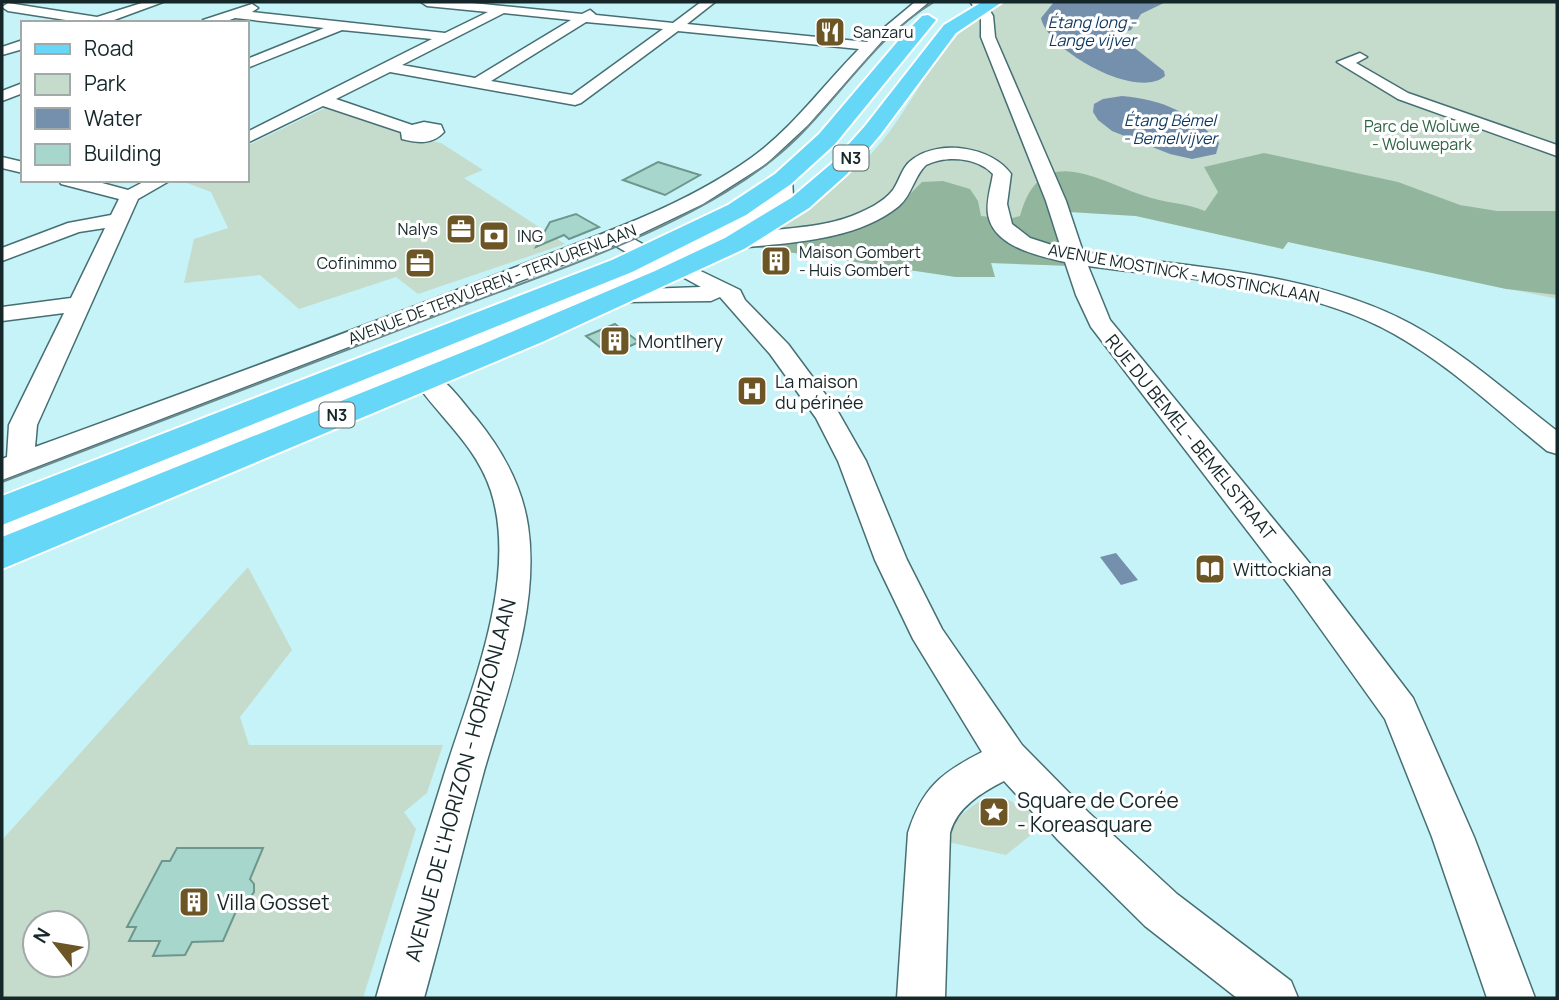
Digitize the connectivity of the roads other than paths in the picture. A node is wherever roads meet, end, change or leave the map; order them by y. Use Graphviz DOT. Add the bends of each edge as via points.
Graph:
graph roads {
  1 [pos="29,2"];
  2 [pos="157,2"];
  3 [pos="272,2"];
  4 [pos="427,2"];
  5 [pos="518,2"];
  6 [pos="611,2"];
  7 [pos="709,2"];
  8 [pos="923,2"];
  9 [pos="979,3"];
  10 [pos="5,8"];
  11 [pos="502,9"];
  12 [pos="235,14"];
  13 [pos="584,18"];
  14 [pos="92,21"];
  15 [pos="102,21"];
  16 [pos="214,21"];
  17 [pos="340,25"];
  18 [pos="675,26"];
  19 [pos="446,37"];
  20 [pos="21,45"];
  21 [pos="869,46"];
  22 [pos="2,51"];
  23 [pos="1346,57"];
  24 [pos="248,64"];
  25 [pos="387,67"];
  26 [pos="477,83"];
  27 [pos="21,89"];
  28 [pos="2,96"];
  29 [pos="322,100"];
  30 [pos="411,130"];
  31 [pos="248,137"];
  32 [pos="1557,151"];
  33 [pos="76,182"];
  34 [pos="158,182"];
  35 [pos="130,196"];
  36 [pos="120,220"];
  37 [pos="616,237"];
  38 [pos="729,246"];
  39 [pos="2,255"];
  40 [pos="1076,257"];
  41 [pos="692,281"];
  42 [pos="80,304"];
  43 [pos="555,308"];
  44 [pos="2,314"];
  45 [pos="524,338"];
  46 [pos="426,379"];
  47 [pos="1557,445"];
  48 [pos="12,467"];
  49 [pos="2,511"];
  50 [pos="2,531"];
  51 [pos="2,554"];
  52 [pos="1008,758"];
  53 [pos="400,998"];
  54 [pos="922,998"];
  55 [pos="1274,998"];
  56 [pos="1511,998"];
  1 -- 10 [label="street"];
  2 -- 15 [label="street"];
  3 -- 12 [label="street"];
  4 -- 11 [label="street"];
  5 -- 11 [label="street"];
  6 -- 13 [label="street"];
  7 -- 18 [label="street"];
  8 -- 21 [label="street, AVENUE DE TERVUEREN - TERVURENLAAN" via="892,22"];
  9 -- 38 [label="main road, AVENUE DE TERVUEREN - TERVURENLAAN / N3" via="937,43 846,164 781,215"];
  9 -- 40 [label="street, RUE DU BEMEL - BEMELSTRAAT" via="988,16 988,37"];
  9 -- 41 [label="main road, AVENUE DE TERVUEREN - TERVURENLAAN / N3" via="919,27 827,139 783,179 737,210"];
  10 -- 14 [label="street"];
  11 -- 13 [label="street"];
  11 -- 19 [label="street"];
  12 -- 16 [label="street"];
  12 -- 17 [label="street"];
  13 -- 18 [label="street"];
  13 -- 26 [label="street"];
  17 -- 19 [label="street"];
  17 -- 24 [label="street"];
  18 -- 21 [label="street"];
  18 -- 26 [label="street" via="575,100"];
  19 -- 25 [label="street"];
  20 -- 22 [label="street"];
  21 -- 37 [label="street, AVENUE DE TERVUEREN - TERVURENLAAN" via="759,160 698,199"];
  23 -- 32 [label="street" via="1403,96"];
  25 -- 26 [label="street"];
  25 -- 29 [label="street"];
  27 -- 28 [label="street"];
  29 -- 30 [label="street"];
  29 -- 31 [label="street"];
  33 -- 35 [label="street"];
  34 -- 35 [label="street"];
  35 -- 36 [label="street"];
  36 -- 39 [label="street" via="75,227"];
  36 -- 42 [label="street"];
  37 -- 41 [label="street"];
  37 -- 48 [label="street, AVENUE DE TERVUEREN - TERVURENLAAN"];
  38 -- 40 [label="street, AVENUE MOSTINCK - MOSTINCKLAAN" via="831,227 867,215 899,196 918,163 932,156 954,155 975,157 999,169 996,205 1008,232 1032,245"];
  38 -- 41 [label="main road, AVENUE DE TERVUEREN - TERVURENLAAN / N3"];
  38 -- 41 [label="street"];
  40 -- 47 [label="street, AVENUE MOSTINCK - MOSTINCKLAAN" via="1278,287 1359,309 1405,330 1436,351"];
  40 -- 56 [label="street, RUE DU BEMEL - BEMELSTRAAT" via="1099,322 1304,580 1399,710 1453,837"];
  41 -- 43 [label="street, AVENUE DE TERVUEREN - TERVURENLAAN"];
  41 -- 45 [label="main road, AVENUE DE TERVUEREN - TERVURENLAAN / N3" via="624,295"];
  41 -- 49 [label="main road, AVENUE DE TERVUEREN - TERVURENLAAN / N3"];
  41 -- 52 [label="street" via="779,349 828,416 930,639"];
  42 -- 44 [label="street"];
  42 -- 48 [label="street" via="23,425 20,453"];
  43 -- 45 [label="street, AVENUE DE TERVUEREN - TERVURENLAAN"];
  43 -- 50 [label="street, AVENUE DE TERVUEREN - TERVURENLAAN"];
  45 -- 46 [label="main road, AVENUE DE TERVUEREN - TERVURENLAAN / N3"];
  46 -- 51 [label="main road, AVENUE DE TERVUEREN - TERVURENLAAN / N3"];
  46 -- 53 [label="street, AVENUE DE L'HORIZON - HORIZONLAAN" via="497,466 515,536 512,595 493,674"];
  52 -- 54 [label="street" via="944,798 932,816"];
  52 -- 55 [label="street" via="1161,910"];
}
